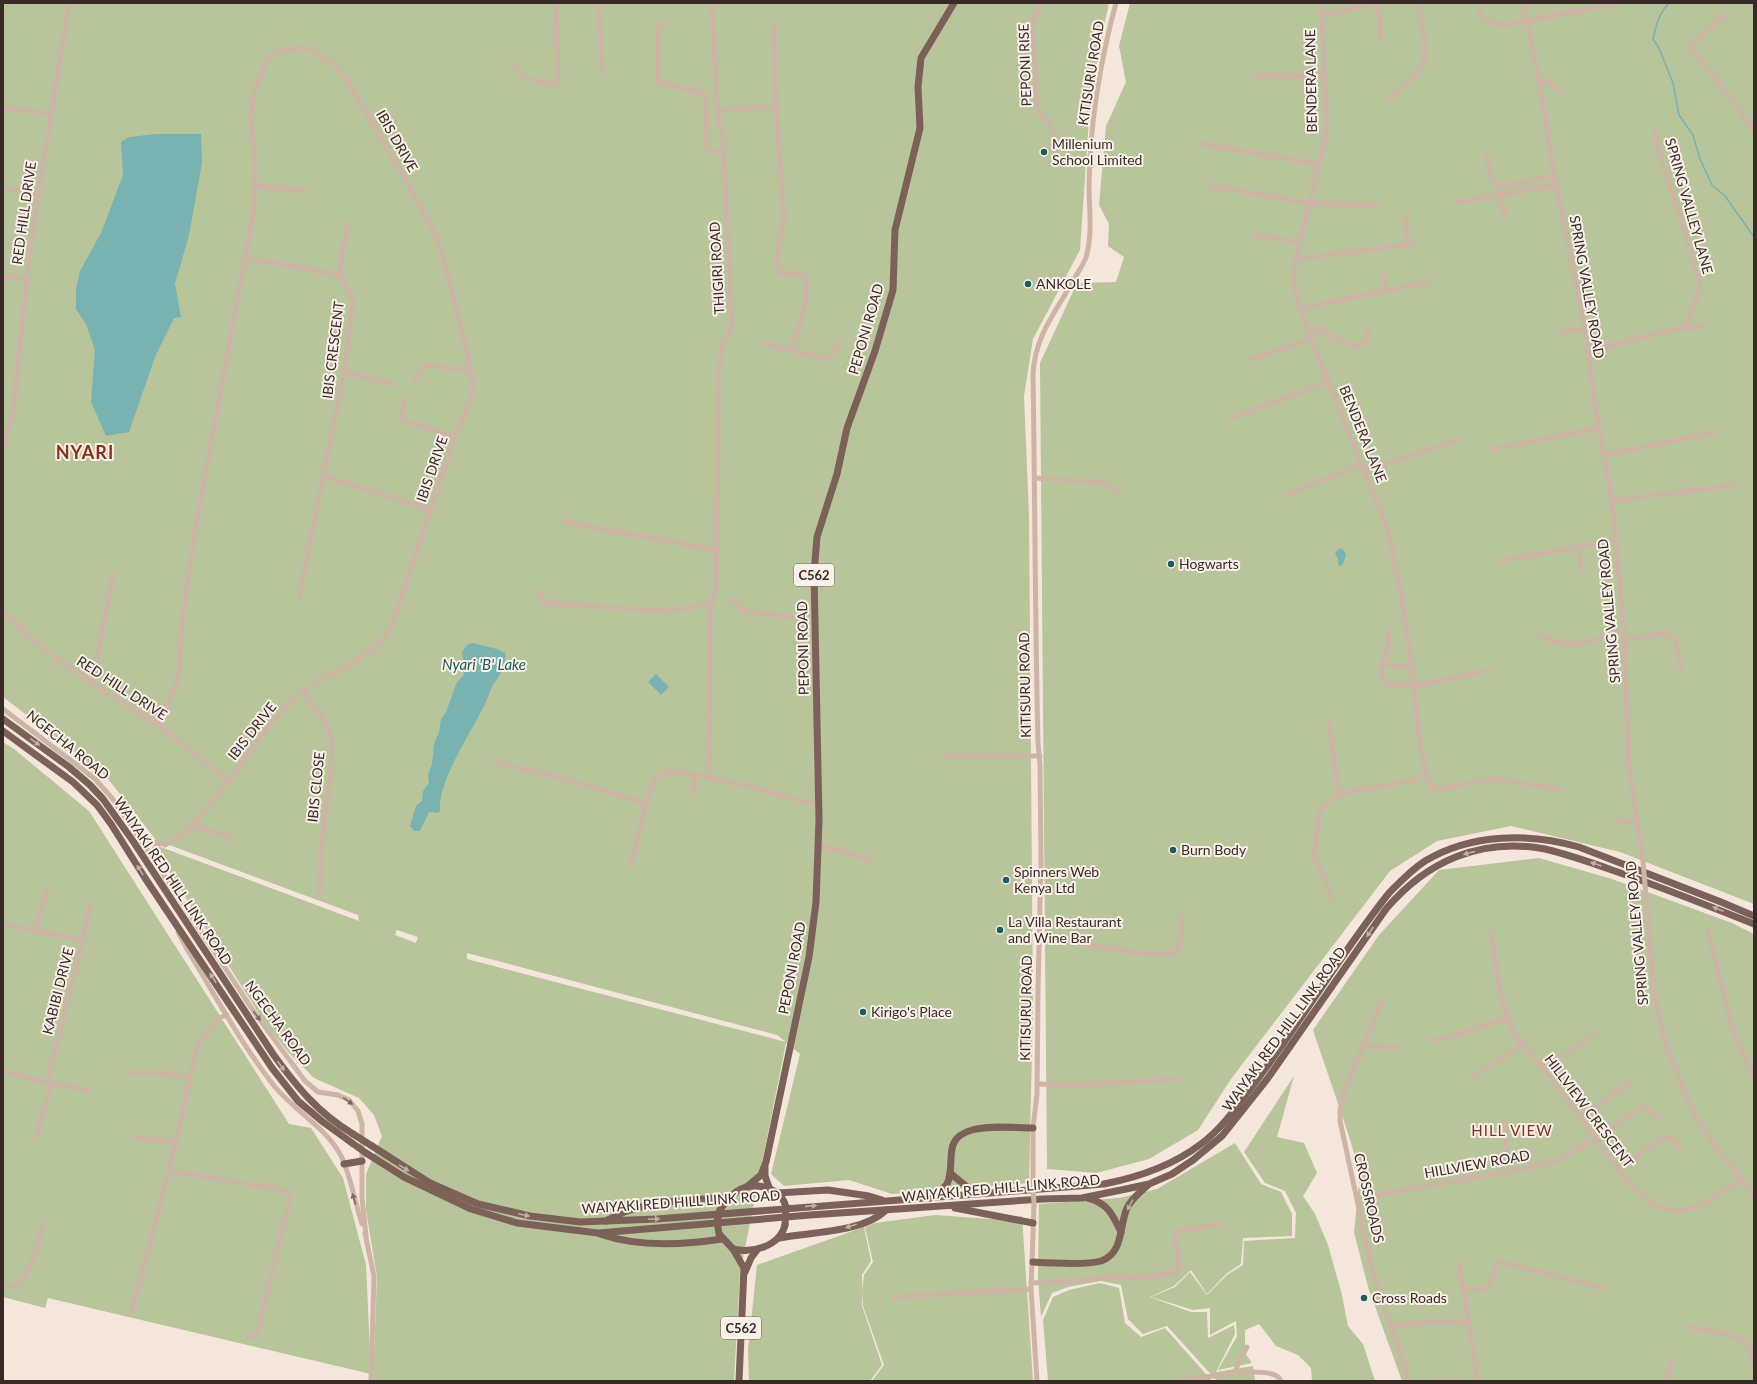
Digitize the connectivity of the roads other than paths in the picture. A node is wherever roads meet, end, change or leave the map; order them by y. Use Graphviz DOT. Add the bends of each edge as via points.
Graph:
graph roads {
  1 [pos="69,3"];
  2 [pos="556,3"];
  3 [pos="599,3"];
  4 [pos="712,3"];
  5 [pos="954,3"];
  6 [pos="1041,3"];
  7 [pos="1116,3"];
  8 [pos="1321,3"];
  9 [pos="1374,3"];
  10 [pos="1378,3"];
  11 [pos="1418,3"];
  12 [pos="1480,3"];
  13 [pos="1524,3"];
  14 [pos="1620,3"];
  15 [pos="1726,15"];
  16 [pos="1323,16"];
  17 [pos="1526,21"];
  18 [pos="774,22"];
  19 [pos="664,25"];
  20 [pos="1381,40"];
  21 [pos="513,65"];
  22 [pos="602,70"];
  23 [pos="1256,75"];
  24 [pos="1325,77"];
  25 [pos="1539,80"];
  26 [pos="1560,93"];
  27 [pos="1388,99"];
  28 [pos="776,106"];
  29 [pos="3,108"];
  30 [pos="719,110"];
  31 [pos="51,113"];
  32 [pos="1754,130"];
  33 [pos="1655,132"];
  34 [pos="1198,143"];
  35 [pos="1050,144"];
  36 [pos="724,151"];
  37 [pos="1486,156"];
  38 [pos="1318,164"];
  39 [pos="1554,175"];
  40 [pos="255,185"];
  41 [pos="1556,185"];
  42 [pos="1212,186"];
  43 [pos="3,189"];
  44 [pos="305,191"];
  45 [pos="38,194"];
  46 [pos="1499,194"];
  47 [pos="1458,202"];
  48 [pos="1309,203"];
  49 [pos="1377,205"];
  50 [pos="1406,217"];
  51 [pos="1505,217"];
  52 [pos="348,224"];
  53 [pos="1254,235"];
  54 [pos="1300,242"];
  55 [pos="246,258"];
  56 [pos="1296,259"];
  57 [pos="3,276"];
  58 [pos="1384,276"];
  59 [pos="338,277"];
  60 [pos="27,279"];
  61 [pos="1428,282"];
  62 [pos="1386,291"];
  63 [pos="1301,308"];
  64 [pos="1369,326"];
  65 [pos="1704,326"];
  66 [pos="1686,327"];
  67 [pos="1585,329"];
  68 [pos="1562,331"];
  69 [pos="1310,333"];
  70 [pos="1311,339"];
  71 [pos="765,344"];
  72 [pos="840,346"];
  73 [pos="792,351"];
  74 [pos="1588,352"];
  75 [pos="1251,360"];
  76 [pos="471,369"];
  77 [pos="344,372"];
  78 [pos="414,380"];
  79 [pos="1329,381"];
  80 [pos="392,384"];
  81 [pos="405,400"];
  82 [pos="1232,418"];
  83 [pos="1599,428"];
  84 [pos="1716,432"];
  85 [pos="455,437"];
  86 [pos="1458,440"];
  87 [pos="3,449"];
  88 [pos="1493,449"];
  89 [pos="1604,455"];
  90 [pos="1362,464"];
  91 [pos="1365,471"];
  92 [pos="324,476"];
  93 [pos="1034,478"];
  94 [pos="1734,484"];
  95 [pos="1119,493"];
  96 [pos="1287,496"];
  97 [pos="1612,502"];
  98 [pos="431,510"];
  99 [pos="564,522"];
  100 [pos="1615,540"];
  101 [pos="1578,547"];
  102 [pos="717,550"];
  103 [pos="1501,561"];
  104 [pos="1581,570"];
  105 [pos="113,575"];
  106 [pos="539,592"];
  107 [pos="299,597"];
  108 [pos="732,600"];
  109 [pos="712,601"];
  110 [pos="3,612"];
  111 [pos="816,620"];
  112 [pos="1624,630"];
  113 [pos="1389,631"];
  114 [pos="1541,635"];
  115 [pos="1624,640"];
  116 [pos="1382,665"];
  117 [pos="1412,666"];
  118 [pos="1681,668"];
  119 [pos="1489,670"];
  120 [pos="92,683"];
  121 [pos="1412,685"];
  122 [pos="304,692"];
  123 [pos="3,709"];
  124 [pos="3,719"];
  125 [pos="1329,723"];
  126 [pos="157,724"];
  127 [pos="3,731"];
  128 [pos="943,756"];
  129 [pos="1040,756"];
  130 [pos="495,762"];
  131 [pos="1425,774"];
  132 [pos="696,775"];
  133 [pos="709,778"];
  134 [pos="229,782"];
  135 [pos="1559,788"];
  136 [pos="692,794"];
  137 [pos="1339,794"];
  138 [pos="646,803"];
  139 [pos="818,805"];
  140 [pos="1617,821"];
  141 [pos="1638,823"];
  142 [pos="192,825"];
  143 [pos="233,838"];
  144 [pos="158,842"];
  145 [pos="143,843"];
  146 [pos="818,845"];
  147 [pos="151,855"];
  148 [pos="873,860"];
  149 [pos="631,865"];
  150 [pos="47,891"];
  151 [pos="320,893"];
  152 [pos="1332,900"];
  153 [pos="90,904"];
  154 [pos="170,914"];
  155 [pos="1181,916"];
  156 [pos="1754,916"];
  157 [pos="3,924"];
  158 [pos="1754,924"];
  159 [pos="192,925"];
  160 [pos="35,930"];
  161 [pos="1708,931"];
  162 [pos="1491,932"];
  163 [pos="1040,936"];
  164 [pos="83,940"];
  165 [pos="1381,1003"];
  166 [pos="227,1014"];
  167 [pos="1507,1018"];
  168 [pos="1596,1034"];
  169 [pos="1432,1041"];
  170 [pos="1522,1045"];
  171 [pos="1363,1046"];
  172 [pos="1397,1047"];
  173 [pos="1543,1068"];
  174 [pos="3,1071"];
  175 [pos="128,1073"];
  176 [pos="1474,1076"];
  177 [pos="190,1077"];
  178 [pos="1754,1078"];
  179 [pos="1180,1079"];
  180 [pos="49,1083"];
  181 [pos="1629,1083"];
  182 [pos="1037,1084"];
  183 [pos="89,1090"];
  184 [pos="1657,1117"];
  185 [pos="1580,1118"];
  186 [pos="1503,1123"];
  187 [pos="1033,1128"];
  188 [pos="133,1137"];
  189 [pos="1596,1138"];
  190 [pos="36,1139"];
  191 [pos="174,1144"];
  192 [pos="1680,1148"];
  193 [pos="362,1161"];
  194 [pos="344,1164"];
  195 [pos="765,1167"];
  196 [pos="1618,1169"];
  197 [pos="1510,1170"];
  198 [pos="169,1171"];
  199 [pos="950,1173"];
  200 [pos="1742,1179"];
  201 [pos="1150,1184"];
  202 [pos="748,1186"];
  203 [pos="774,1191"];
  204 [pos="989,1193"];
  205 [pos="1754,1196"];
  206 [pos="729,1197"];
  207 [pos="930,1198"];
  208 [pos="1082,1198"];
  209 [pos="1358,1198"];
  210 [pos="887,1202"];
  211 [pos="945,1206"];
  212 [pos="886,1210"];
  213 [pos="603,1222"];
  214 [pos="43,1223"];
  215 [pos="1033,1223"];
  216 [pos="1220,1224"];
  217 [pos="598,1233"];
  218 [pos="1121,1233"];
  219 [pos="366,1236"];
  220 [pos="721,1236"];
  221 [pos="779,1238"];
  222 [pos="733,1249"];
  223 [pos="757,1250"];
  224 [pos="1032,1262"];
  225 [pos="1459,1264"];
  226 [pos="744,1274"];
  227 [pos="1031,1283"];
  228 [pos="1462,1285"];
  229 [pos="3,1286"];
  230 [pos="1604,1288"];
  231 [pos="1031,1289"];
  232 [pos="894,1297"];
  233 [pos="131,1313"];
  234 [pos="1469,1323"];
  235 [pos="1391,1326"];
  236 [pos="1686,1326"];
  237 [pos="248,1337"];
  238 [pos="1247,1347"];
  239 [pos="1672,1360"];
  240 [pos="1754,1368"];
  241 [pos="1233,1375"];
  242 [pos="1207,1379"];
  243 [pos="371,1381"];
  244 [pos="739,1381"];
  245 [pos="1037,1381"];
  246 [pos="1180,1381"];
  247 [pos="1282,1381"];
  248 [pos="1409,1381"];
  249 [pos="1432,1381"];
  250 [pos="1463,1381"];
  251 [pos="1478,1381"];
  252 [pos="1666,1381"];
  1 -- 31 [label="street, RED HILL DRIVE"];
  2 -- 21 [label="street" via="558,82 554,85 520,76"];
  3 -- 22 [label="street"];
  4 -- 30 [label="street, THIGIRI ROAD"];
  5 -- 111 [label="main road, PEPONI ROAD / C562" via="921,58 918,87 920,128 895,230 893,290 875,351 847,428 838,474 817,537 814,573"];
  6 -- 35 [label="street, PEPONI RISE" via="1032,23 1036,102 1039,112 1048,122 1056,138"];
  7 -- 93 [label="street, KITISURU ROAD" via="1105,42 1095,112 1089,185 1091,217 1086,257 1045,326 1034,359"];
  8 -- 16 [label="street"];
  9 -- 16 [label="street, BENDERA LANE"];
  10 -- 20 [label="street"];
  11 -- 27 [label="street" via="1424,63 1414,76"];
  12 -- 17 [label="street" via="1479,13 1495,24 1506,25"];
  13 -- 17 [label="street, SPRING VALLEY ROAD"];
  14 -- 17 [label="street"];
  15 -- 32 [label="street" via="1691,44 1692,50"];
  16 -- 24 [label="street, BENDERA LANE"];
  17 -- 25 [label="street, SPRING VALLEY ROAD"];
  18 -- 28 [label="street"];
  19 -- 36 [label="street" via="658,29 658,82 703,93 706,96 707,148 712,152"];
  23 -- 24 [label="street"];
  24 -- 38 [label="street, BENDERA LANE" via="1326,136"];
  25 -- 26 [label="street" via="1551,83"];
  25 -- 39 [label="street, SPRING VALLEY ROAD"];
  28 -- 30 [label="street"];
  28 -- 73 [label="street" via="784,217 776,267 780,272 802,275 806,282 803,314"];
  29 -- 31 [label="street"];
  30 -- 36 [label="street, THIGIRI ROAD" via="718,120 723,134"];
  31 -- 45 [label="street, RED HILL DRIVE"];
  33 -- 66 [label="street, SPRING VALLEY LANE" via="1662,163 1699,278 1700,288"];
  34 -- 38 [label="street"];
  36 -- 102 [label="street, THIGIRI ROAD" via="732,326 722,344 719,372"];
  37 -- 39 [label="street" via="1493,180 1500,187"];
  38 -- 48 [label="street, BENDERA LANE"];
  39 -- 41 [label="street, SPRING VALLEY ROAD"];
  40 -- 44 [label="street"];
  40 -- 55 [label="street, IBIS DRIVE"];
  40 -- 76 [label="street, IBIS DRIVE" via="251,103 264,66 276,53 308,48 330,61 345,77 434,232 442,253"];
  41 -- 46 [label="street"];
  41 -- 67 [label="street, SPRING VALLEY ROAD"];
  42 -- 48 [label="street"];
  43 -- 45 [label="street"];
  45 -- 60 [label="street, RED HILL DRIVE"];
  46 -- 47 [label="street"];
  46 -- 51 [label="street"];
  48 -- 49 [label="street"];
  48 -- 54 [label="street, BENDERA LANE"];
  50 -- 56 [label="street" via="1411,244"];
  52 -- 59 [label="street"];
  53 -- 54 [label="street"];
  54 -- 56 [label="street, BENDERA LANE"];
  55 -- 59 [label="street" via="330,273"];
  55 -- 126 [label="street, IBIS DRIVE" via="195,530 182,622 179,676"];
  56 -- 63 [label="street, BENDERA LANE" via="1293,278"];
  57 -- 60 [label="street"];
  58 -- 62 [label="street"];
  59 -- 77 [label="street, IBIS CRESCENT" via="345,284 353,302"];
  60 -- 87 [label="street, RED HILL DRIVE" via="13,413"];
  61 -- 62 [label="street"];
  62 -- 63 [label="street"];
  63 -- 69 [label="street, BENDERA LANE"];
  64 -- 69 [label="street" via="1367,340 1354,347 1318,329"];
  65 -- 66 [label="street" via="1689,329"];
  66 -- 74 [label="street"];
  67 -- 68 [label="street"];
  67 -- 74 [label="street, SPRING VALLEY ROAD"];
  69 -- 70 [label="street, BENDERA LANE"];
  70 -- 75 [label="street"];
  70 -- 79 [label="street, BENDERA LANE"];
  71 -- 73 [label="street"];
  72 -- 73 [label="street" via="828,358"];
  74 -- 83 [label="street, SPRING VALLEY ROAD"];
  76 -- 78 [label="street" via="426,365"];
  76 -- 85 [label="street, IBIS DRIVE" via="472,395"];
  77 -- 80 [label="street"];
  77 -- 92 [label="street, IBIS CRESCENT"];
  79 -- 82 [label="street"];
  79 -- 90 [label="street, BENDERA LANE"];
  81 -- 85 [label="street" via="400,417 402,420"];
  83 -- 88 [label="street"];
  83 -- 89 [label="street, SPRING VALLEY ROAD"];
  84 -- 89 [label="street"];
  85 -- 98 [label="street, IBIS DRIVE"];
  86 -- 91 [label="street"];
  89 -- 97 [label="street, SPRING VALLEY ROAD"];
  90 -- 91 [label="street, BENDERA LANE"];
  90 -- 96 [label="street"];
  91 -- 117 [label="street, BENDERA LANE" via="1388,531"];
  92 -- 98 [label="street"];
  92 -- 107 [label="street, IBIS CRESCENT"];
  93 -- 95 [label="street" via="1103,482"];
  93 -- 129 [label="street, KITISURU ROAD"];
  94 -- 97 [label="street"];
  97 -- 100 [label="street, SPRING VALLEY ROAD"];
  98 -- 122 [label="street, IBIS DRIVE" via="386,637 368,652"];
  99 -- 102 [label="street"];
  100 -- 101 [label="street"];
  100 -- 112 [label="street, SPRING VALLEY ROAD"];
  101 -- 103 [label="street"];
  101 -- 104 [label="street"];
  102 -- 109 [label="street, THIGIRI ROAD" via="716,586"];
  105 -- 120 [label="street"];
  106 -- 109 [label="street" via="543,602 547,603 666,611 696,607"];
  108 -- 111 [label="street" via="743,612"];
  109 -- 133 [label="street, THIGIRI ROAD"];
  110 -- 120 [label="street, RED HILL DRIVE" via="41,647"];
  111 -- 139 [label="main road, PEPONI ROAD / C562"];
  112 -- 114 [label="street" via="1572,645 1556,643"];
  112 -- 115 [label="street, SPRING VALLEY ROAD"];
  113 -- 116 [label="street" via="1388,646"];
  115 -- 118 [label="street" via="1664,633 1670,635 1675,638"];
  115 -- 141 [label="street, SPRING VALLEY ROAD" via="1629,767"];
  116 -- 117 [label="street"];
  116 -- 121 [label="street" via="1381,678 1385,682 1392,685"];
  117 -- 121 [label="street, BENDERA LANE"];
  119 -- 121 [label="street"];
  120 -- 126 [label="street, RED HILL DRIVE"];
  121 -- 131 [label="street, BENDERA LANE"];
  122 -- 134 [label="street, IBIS DRIVE" via="283,710"];
  122 -- 151 [label="street, IBIS CLOSE" via="326,724 332,740 331,772 321,849"];
  123 -- 145 [label="street, NGECHA ROAD" via="95,779"];
  124 -- 159 [label="main road, WAIYAKI RED HILL LINK ROAD, one-way" via="69,767 103,799"];
  125 -- 137 [label="street"];
  126 -- 134 [label="street, RED HILL DRIVE"];
  154 -- 127 [label="main road, WAIYAKI RED HILL LINK ROAD, one-way" via="97,804 74,782"];
  128 -- 129 [label="street"];
  129 -- 163 [label="street, KITISURU ROAD"];
  130 -- 138 [label="street"];
  131 -- 135 [label="street, BENDERA LANE" via="1431,787 1436,790 1497,779"];
  131 -- 137 [label="street" via="1415,780"];
  132 -- 133 [label="street"];
  132 -- 136 [label="street"];
  132 -- 138 [label="street" via="672,771 660,775 655,779"];
  133 -- 139 [label="street"];
  134 -- 142 [label="street, IBIS DRIVE"];
  137 -- 152 [label="street" via="1320,810 1314,858"];
  138 -- 149 [label="street"];
  139 -- 146 [label="main road, PEPONI ROAD / C562"];
  140 -- 141 [label="street"];
  141 -- 200 [label="street, SPRING VALLEY ROAD, bridge" via="1654,994 1664,1039 1692,1111 1702,1128"];
  142 -- 143 [label="street"];
  142 -- 144 [label="street, IBIS DRIVE" via="175,840 165,845"];
  144 -- 145 [label="street, IBIS DRIVE"];
  144 -- 147 [label="street"];
  145 -- 147 [label="street, NGECHA ROAD"];
  146 -- 148 [label="street"];
  146 -- 195 [label="main road, PEPONI ROAD / C562" via="816,902 809,957"];
  147 -- 159 [label="street, NGECHA ROAD"];
  150 -- 160 [label="street"];
  153 -- 164 [label="street, KABIBI DRIVE"];
  154 -- 166 [label="street, NGECHA ROAD" via="187,949"];
  217 -- 154 [label="main road, WAIYAKI RED HILL LINK ROAD, one-way, bridge" via="517,1223 471,1209 404,1177 352,1143 308,1110 290,1091"];
  155 -- 163 [label="street" via="1180,946 1173,954 1138,953"];
  156 -- 204 [label="main road, WAIYAKI RED HILL LINK ROAD" via="1579,847 1555,841 1510,837 1460,846 1426,861 1389,894 1229,1117 1202,1144 1161,1168 1126,1180 1081,1187"];
  157 -- 160 [label="street"];
  158 -- 201 [label="main road, WAIYAKI RED HILL LINK ROAD, one-way" via="1596,864 1543,849 1512,846 1467,852 1449,859 1408,885 1386,909 1268,1078 1222,1136 1185,1166"];
  159 -- 193 [label="street, NGECHA ROAD, one-way" via="305,1081 318,1092 338,1095 349,1100 355,1107 362,1124"];
  159 -- 213 [label="main road, WAIYAKI RED HILL LINK ROAD, one-way, bridge" via="294,1083 320,1110 353,1134 430,1183 478,1204 557,1220"];
  160 -- 164 [label="street"];
  161 -- 178 [label="street" via="1736,1039"];
  162 -- 167 [label="street, HILLVIEW CRESCENT" via="1500,992"];
  163 -- 182 [label="street, KITISURU ROAD"];
  164 -- 180 [label="street, KABIBI DRIVE"];
  165 -- 171 [label="street, CROSSROADS"];
  166 -- 177 [label="street" via="219,1018 200,1042"];
  166 -- 194 [label="street, NGECHA ROAD" via="258,1064 291,1104 332,1142"];
  167 -- 169 [label="street"];
  167 -- 170 [label="street, HILLVIEW CRESCENT"];
  168 -- 173 [label="street"];
  170 -- 173 [label="street, HILLVIEW CRESCENT"];
  170 -- 176 [label="street"];
  171 -- 172 [label="street"];
  171 -- 209 [label="street, CROSSROADS" via="1340,1111 1341,1133"];
  173 -- 185 [label="street, HILLVIEW CRESCENT"];
  174 -- 180 [label="street"];
  175 -- 177 [label="street" via="149,1072"];
  177 -- 191 [label="street"];
  179 -- 182 [label="street" via="1081,1085"];
  180 -- 183 [label="street"];
  180 -- 190 [label="street, KABIBI DRIVE"];
  181 -- 185 [label="street"];
  182 -- 187 [label="street, KITISURU ROAD"];
  184 -- 189 [label="street, HILLVIEW ROAD" via="1648,1108 1643,1107"];
  185 -- 189 [label="street, HILLVIEW CRESCENT"];
  186 -- 197 [label="street"];
  187 -- 199 [label="main road" via="984,1128 964,1134 953,1144 950,1153"];
  187 -- 215 [label="street, KITISURU ROAD, bridge"];
  188 -- 191 [label="street"];
  189 -- 196 [label="street, HILLVIEW CRESCENT"];
  189 -- 197 [label="street, HILLVIEW ROAD" via="1557,1160"];
  191 -- 198 [label="street"];
  192 -- 196 [label="street" via="1671,1137 1665,1136"];
  193 -- 194 [label="main road"];
  193 -- 219 [label="street, NGECHA ROAD"];
  219 -- 194 [label="street, NGECHA ROAD, one-way"];
  195 -- 202 [label="main road, PEPONI ROAD / C562" via="758,1178"];
  195 -- 203 [label="main road, PEPONI ROAD / C562" via="765,1176"];
  196 -- 200 [label="street, HILLVIEW CRESCENT" via="1647,1200 1666,1209 1678,1211 1700,1206"];
  197 -- 209 [label="street, HILLVIEW ROAD"];
  198 -- 233 [label="street"];
  198 -- 237 [label="street" via="281,1189 290,1198 258,1330 254,1336"];
  199 -- 204 [label="main road" via="967,1186"];
  199 -- 207 [label="main road" via="945,1187"];
  200 -- 205 [label="street, SPRING VALLEY ROAD"];
  201 -- 208 [label="main road, WAIYAKI RED HILL LINK ROAD"];
  201 -- 218 [label="main road, one-way" via="1131,1201"];
  202 -- 203 [label="main road"];
  202 -- 206 [label="main road"];
  203 -- 210 [label="main road" via="828,1190 869,1196"];
  203 -- 221 [label="main road, bridge" via="782,1197 786,1207 785,1225"];
  204 -- 207 [label="main road, WAIYAKI RED HILL LINK ROAD"];
  206 -- 213 [label="main road" via="655,1203 624,1212"];
  206 -- 220 [label="main road, bridge" via="717,1220"];
  207 -- 210 [label="main road, WAIYAKI RED HILL LINK ROAD"];
  208 -- 211 [label="main road, WAIYAKI RED HILL LINK ROAD" via="1043,1198"];
  208 -- 218 [label="main road" via="1106,1206"];
  209 -- 235 [label="street, CROSSROADS" via="1372,1269"];
  213 -- 210 [label="main road, WAIYAKI RED HILL LINK ROAD, one-way"];
  211 -- 212 [label="main road, WAIYAKI RED HILL LINK ROAD"];
  211 -- 215 [label="main road"];
  212 -- 217 [label="main road, WAIYAKI RED HILL LINK ROAD"];
  212 -- 221 [label="main road, one-way" via="874,1219 839,1230"];
  214 -- 229 [label="street" via="28,1271 15,1286"];
  215 -- 224 [label="street, KITISURU ROAD"];
  216 -- 227 [label="street" via="1176,1233 1178,1271 1173,1274"];
  217 -- 220 [label="main road" via="619,1239 663,1243"];
  218 -- 224 [label="main road" via="1116,1249 1100,1261"];
  219 -- 243 [label="street, NGECHA ROAD" via="374,1276"];
  220 -- 222 [label="main road"];
  221 -- 223 [label="main road"];
  222 -- 223 [label="main road"];
  222 -- 226 [label="main road, C562" via="742,1262"];
  223 -- 226 [label="main road, C562"];
  224 -- 227 [label="street, KITISURU ROAD"];
  225 -- 228 [label="street"];
  226 -- 244 [label="main road, C562"];
  227 -- 231 [label="street, KITISURU ROAD"];
  228 -- 230 [label="street" via="1475,1290 1487,1288 1500,1262"];
  228 -- 234 [label="street"];
  231 -- 232 [label="street"];
  231 -- 245 [label="street, KITISURU ROAD"];
  234 -- 235 [label="street" via="1429,1322"];
  234 -- 251 [label="street"];
  235 -- 248 [label="street, CROSSROADS"];
  236 -- 240 [label="street" via="1736,1337 1744,1342 1750,1351"];
  238 -- 241 [label="street"];
  239 -- 252 [label="street"];
  241 -- 242 [label="street"];
  241 -- 247 [label="street" via="1266,1372"];
  242 -- 246 [label="street"];
  249 -- 250 [label="street"];
}
